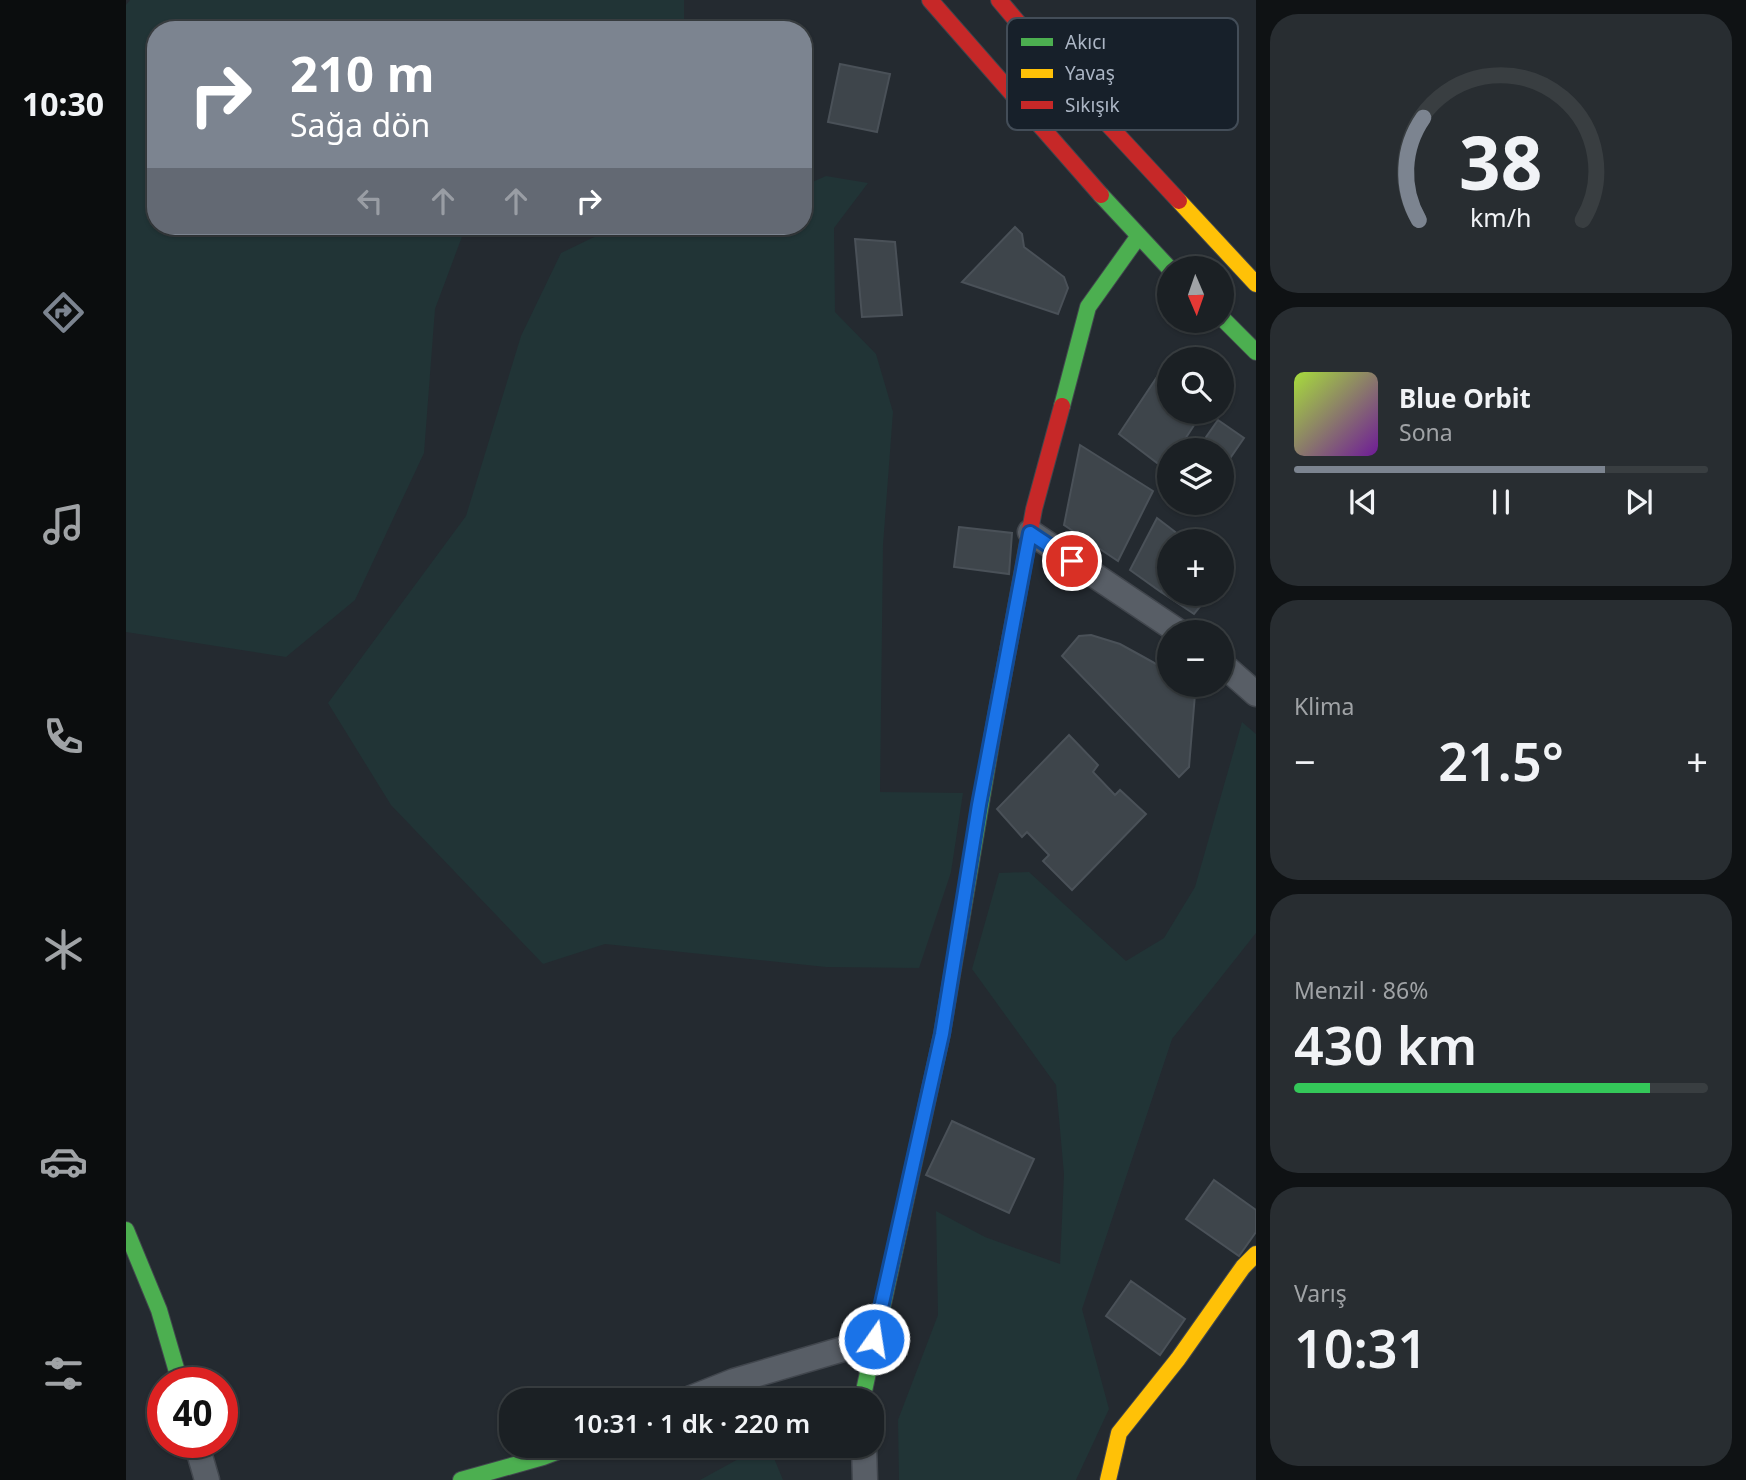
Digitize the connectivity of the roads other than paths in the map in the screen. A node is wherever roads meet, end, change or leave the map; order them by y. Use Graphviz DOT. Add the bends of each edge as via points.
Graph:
graph roads {
  1 [pos="930,0"];
  2 [pos="999,0"];
  3 [pos="1014,18"];
  4 [pos="1007,88"];
  5 [pos="1044,130"];
  6 [pos="1113,130"];
  7 [pos="1138,237"];
  8 [pos="1157,256"];
  9 [pos="1256,284"];
  10 [pos="1234,330"];
  11 [pos="1256,352"];
  12 [pos="1030,533"];
  13 [pos="1161,620"];
  14 [pos="1234,675"];
  15 [pos="1256,694"];
  16 [pos="126,1230"];
  17 [pos="1256,1254"];
  18 [pos="874,1339"];
  19 [pos="176,1367"];
  20 [pos="716,1388"];
  21 [pos="864,1388"];
  22 [pos="201,1458"];
  23 [pos="540,1458"];
  24 [pos="864,1458"];
  25 [pos="207,1480"];
  26 [pos="461,1480"];
  27 [pos="865,1480"];
  28 [pos="1108,1480"];
  1 -- 4 [label="street"];
  2 -- 3 [label="street"];
  5 -- 7 [label="street"];
  6 -- 9 [label="street"];
  7 -- 8 [label="street"];
  7 -- 12 [label="street" via="1088,307"];
  10 -- 11 [label="street"];
  12 -- 13 [label="street"];
  12 -- 18 [label="street" via="942,1034"];
  14 -- 15 [label="street"];
  16 -- 19 [label="street" via="159,1310"];
  17 -- 28 [label="street" via="1119,1433"];
  18 -- 20 [label="street"];
  18 -- 21 [label="street"];
  22 -- 25 [label="street"];
  23 -- 26 [label="street"];
  24 -- 27 [label="street"];
}
